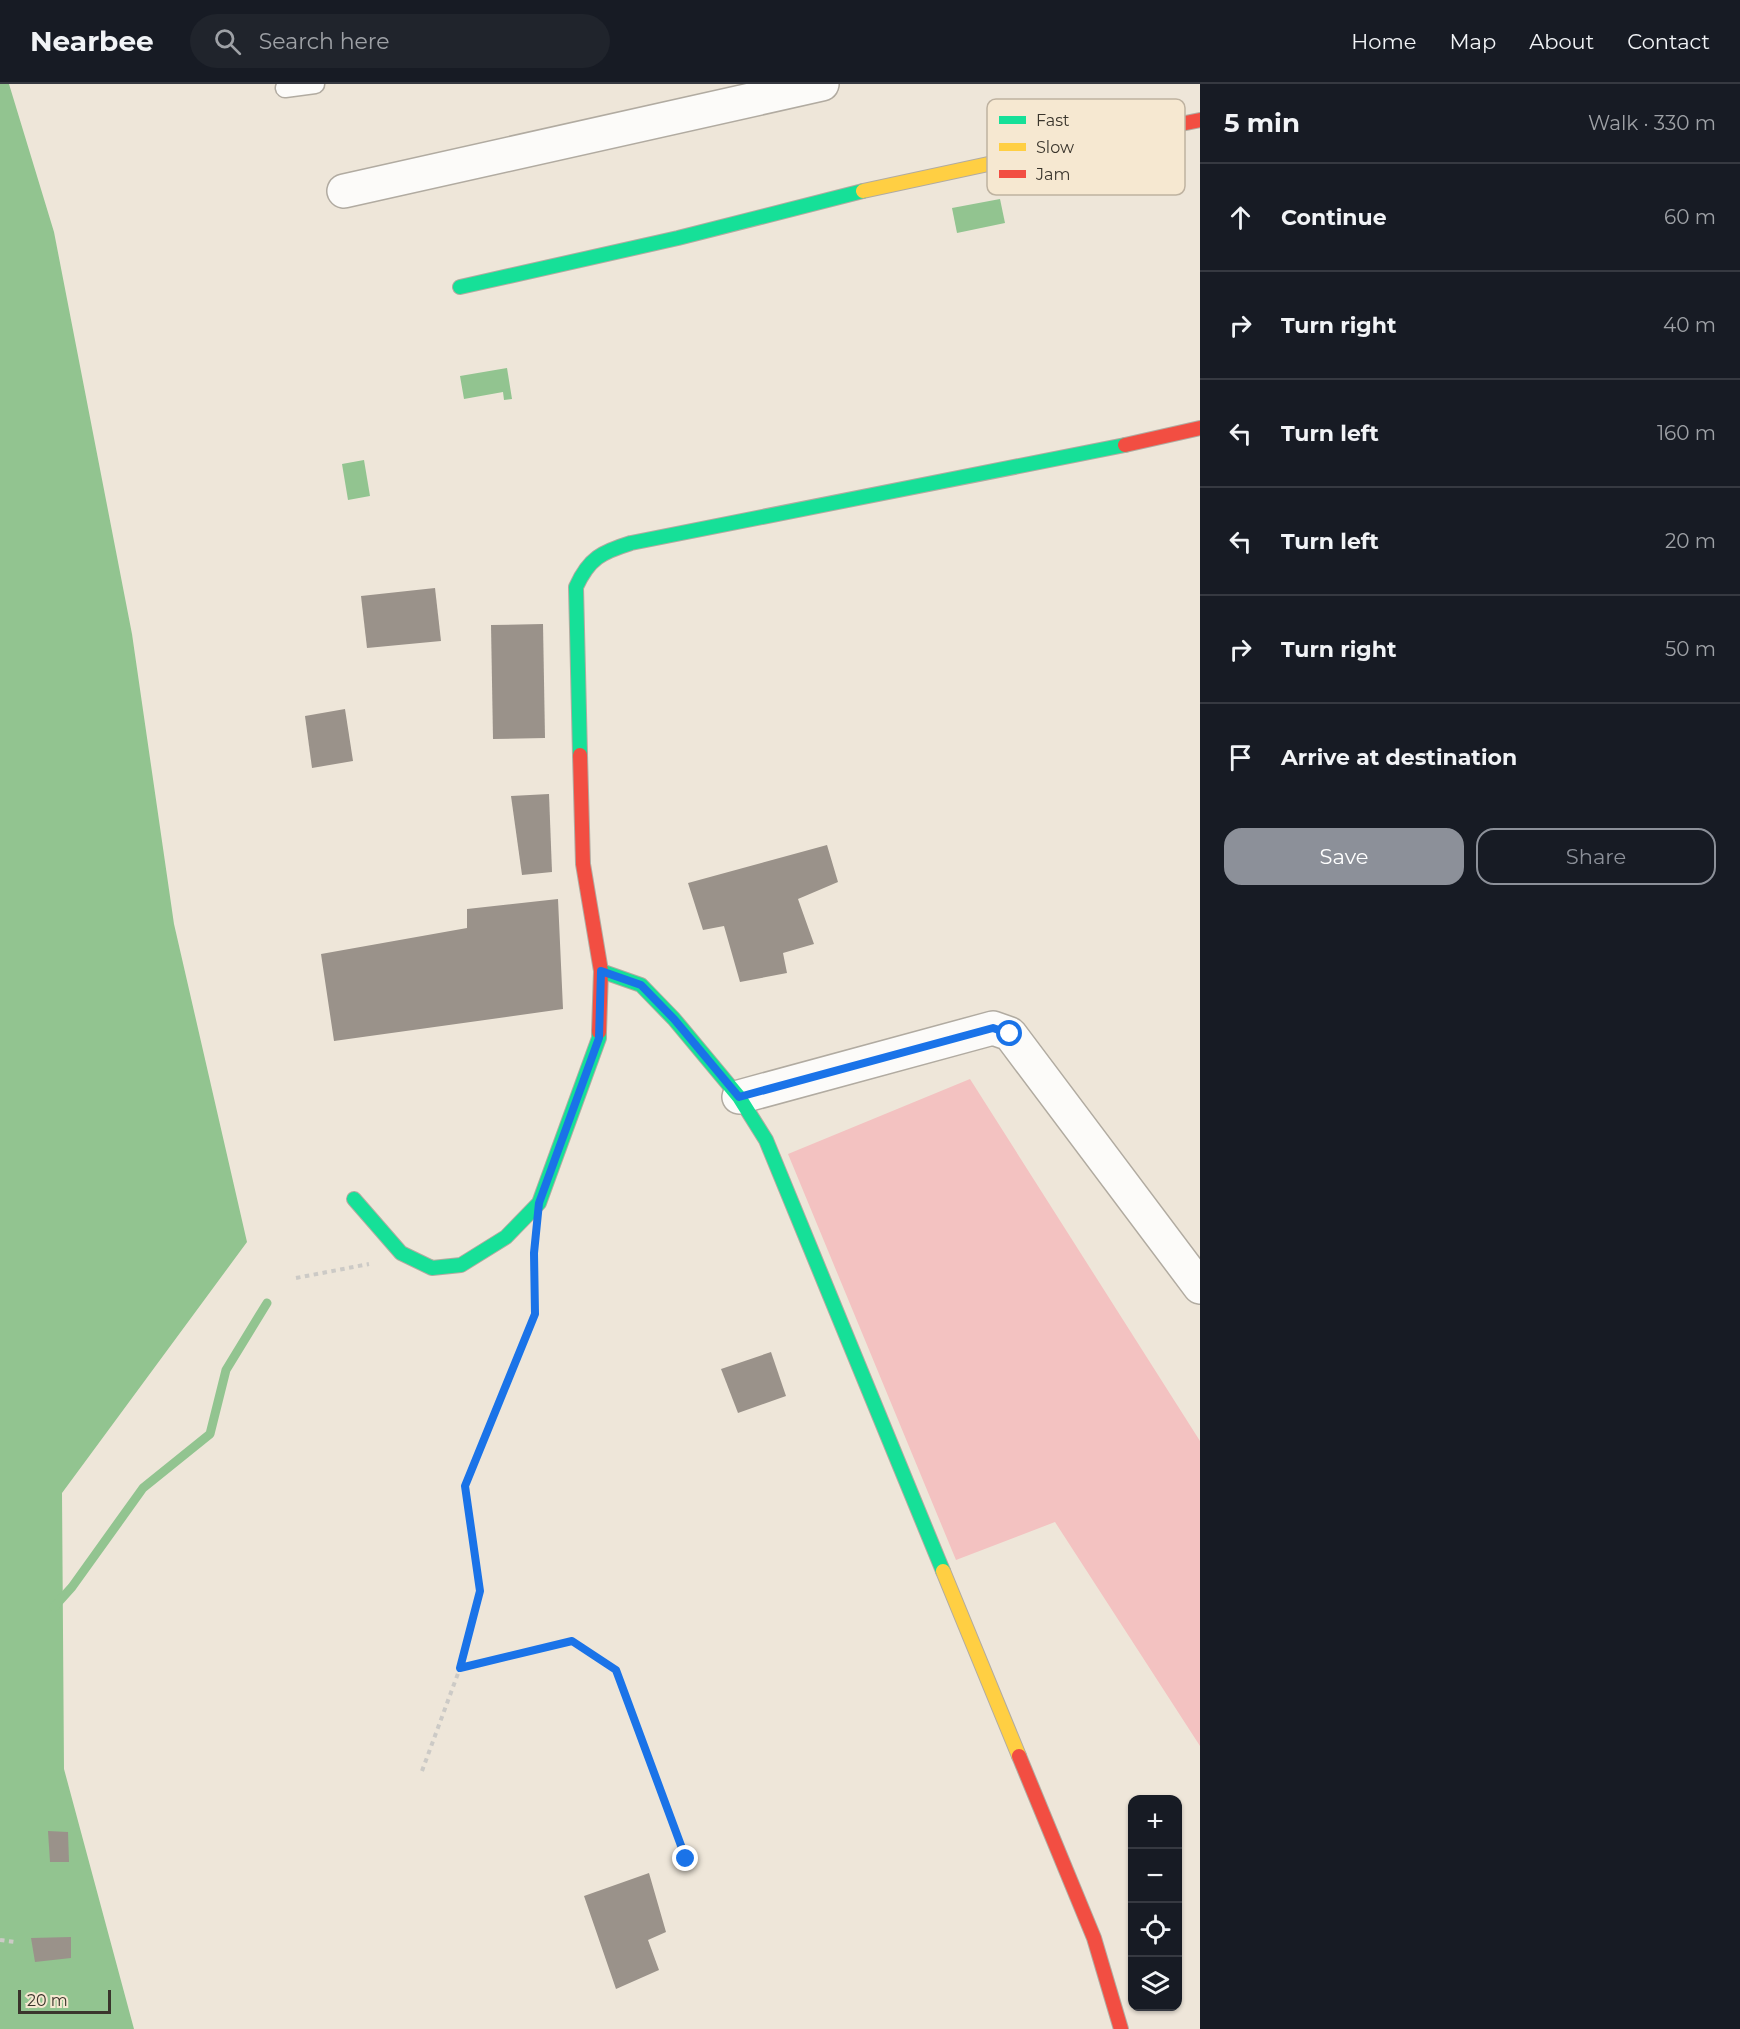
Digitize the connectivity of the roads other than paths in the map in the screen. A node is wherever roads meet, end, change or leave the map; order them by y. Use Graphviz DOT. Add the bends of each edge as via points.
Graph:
graph roads {
  1 [pos="315,84"];
  2 [pos="822,84"];
  3 [pos="285,88"];
  4 [pos="1200,120"];
  5 [pos="1185,123"];
  6 [pos="987,164"];
  7 [pos="344,191"];
  8 [pos="460,287"];
  9 [pos="1200,428"];
  10 [pos="601,971"];
  11 [pos="739,1097"];
  12 [pos="354,1199"];
  13 [pos="1200,1287"];
  14 [pos="1121,2029"];
  1 -- 3 [label="lane"];
  2 -- 7 [label="street"];
  4 -- 5 [label="street"];
  6 -- 8 [label="street"];
  9 -- 10 [label="street" via="631,543 592,559 576,587 583,864"];
  10 -- 11 [label="street" via="641,985"];
  10 -- 12 [label="street" via="599,1038 539,1203 506,1238 461,1265 432,1268 401,1253"];
  11 -- 13 [label="street" via="993,1028 1010,1034"];
  11 -- 14 [label="street" via="766,1140 1085,1915"];
}
